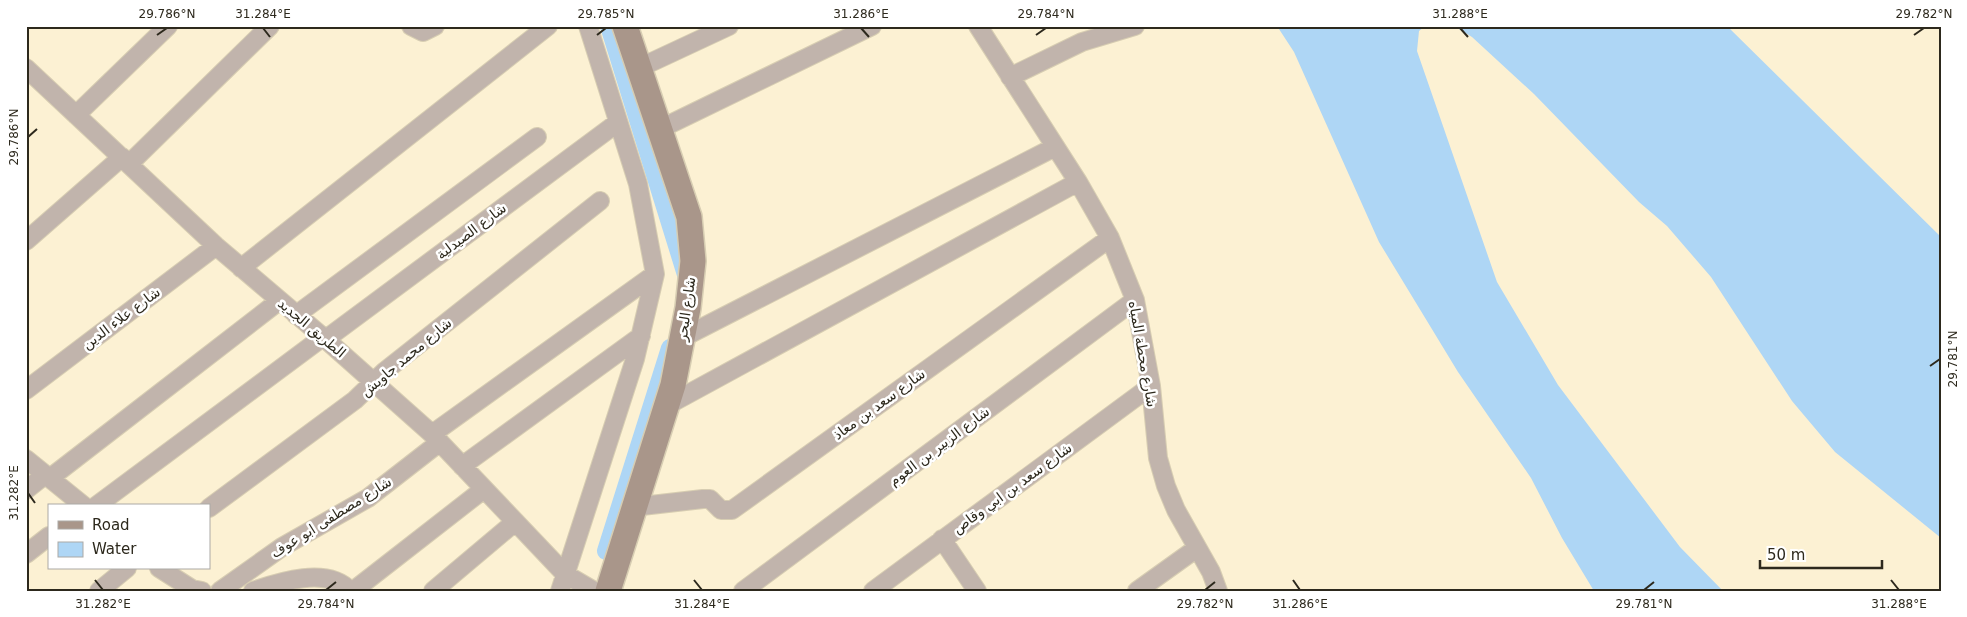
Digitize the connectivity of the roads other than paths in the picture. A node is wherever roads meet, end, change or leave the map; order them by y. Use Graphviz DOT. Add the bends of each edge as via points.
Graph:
graph roads {
  1 [pos="168,26"];
  2 [pos="270,26"];
  3 [pos="411,26"];
  4 [pos="435,26"];
  5 [pos="548,26"];
  6 [pos="588,26"];
  7 [pos="625,26"];
  8 [pos="729,26"];
  9 [pos="872,26"];
  10 [pos="978,26"];
  11 [pos="1135,26"];
  12 [pos="26,68"];
  13 [pos="639,68"];
  14 [pos="1010,77"];
  15 [pos="76,115"];
  16 [pos="617,122"];
  17 [pos="660,129"];
  18 [pos="537,137"];
  19 [pos="1055,147"];
  20 [pos="125,160"];
  21 [pos="1078,182"];
  22 [pos="600,202"];
  23 [pos="1110,238"];
  24 [pos="26,241"];
  25 [pos="216,246"];
  26 [pos="241,268"];
  27 [pos="655,274"];
  28 [pos="1135,300"];
  29 [pos="279,301"];
  30 [pos="296,315"];
  31 [pos="641,336"];
  32 [pos="324,338"];
  33 [pos="682,338"];
  34 [pos="374,382"];
  35 [pos="1151,386"];
  36 [pos="26,390"];
  37 [pos="666,406"];
  38 [pos="436,438"];
  39 [pos="26,459"];
  40 [pos="462,466"];
  41 [pos="48,477"];
  42 [pos="484,489"];
  43 [pos="26,490"];
  44 [pos="82,504"];
  45 [pos="99,504"];
  46 [pos="210,507"];
  47 [pos="633,507"];
  48 [pos="515,522"];
  49 [pos="48,537"];
  50 [pos="942,540"];
  51 [pos="1198,548"];
  52 [pos="26,554"];
  53 [pos="125,570"];
  54 [pos="162,570"];
  55 [pos="565,574"];
  56 [pos="331,578"];
  57 [pos="99,591"];
  58 [pos="202,591"];
  59 [pos="220,591"];
  60 [pos="253,591"];
  61 [pos="316,591"];
  62 [pos="351,591"];
  63 [pos="433,591"];
  64 [pos="560,591"];
  65 [pos="594,591"];
  66 [pos="608,591"];
  67 [pos="743,591"];
  68 [pos="873,591"];
  69 [pos="977,591"];
  70 [pos="1136,591"];
  71 [pos="1218,591"];
  1 -- 15 [label="street"];
  2 -- 20 [label="street"];
  3 -- 4 [label="street" via="423,32"];
  5 -- 26 [label="street"];
  6 -- 16 [label="street"];
  7 -- 13 [label="street, شارع البحر"];
  8 -- 13 [label="street"];
  9 -- 17 [label="street"];
  10 -- 14 [label="street, شارع محطة المياه"];
  11 -- 14 [label="street" via="1082,42"];
  12 -- 15 [label="street, الطريق الجديد"];
  13 -- 17 [label="street, شارع البحر"];
  14 -- 19 [label="street, شارع محطة المياه"];
  15 -- 20 [label="street, الطريق الجديد"];
  16 -- 27 [label="street" via="638,184"];
  16 -- 32 [label="street, شارع الصيدلية"];
  17 -- 33 [label="street, شارع البحر" via="689,217 693,261"];
  18 -- 30 [label="street"];
  19 -- 21 [label="street, شارع محطة المياه"];
  19 -- 33 [label="street"];
  20 -- 24 [label="street"];
  20 -- 25 [label="street, الطريق الجديد"];
  21 -- 23 [label="street, شارع محطة المياه"];
  21 -- 37 [label="street"];
  22 -- 34 [label="street, شارع محمد جاويش"];
  23 -- 28 [label="street, شارع محطة المياه"];
  23 -- 47 [label="street, شارع سعد بن معاذ" via="732,510 721,510 710,500 702,499"];
  25 -- 26 [label="street, الطريق الجديد"];
  25 -- 36 [label="street, شارع علاء الدين"];
  26 -- 29 [label="street, الطريق الجديد"];
  27 -- 31 [label="street"];
  27 -- 38 [label="street, شارع مصطفى ابو عوف"];
  28 -- 35 [label="street, شارع محطة المياه"];
  28 -- 67 [label="street, شارع الزبير بن العوم"];
  29 -- 30 [label="street, الطريق الجديد"];
  29 -- 41 [label="street"];
  30 -- 32 [label="street, الطريق الجديد"];
  31 -- 40 [label="street"];
  31 -- 55 [label="street"];
  32 -- 34 [label="street, الطريق الجديد"];
  32 -- 45 [label="street, شارع الصيدلية"];
  33 -- 37 [label="street, شارع البحر"];
  34 -- 38 [label="street, الطريق الجديد"];
  34 -- 46 [label="street, شارع محمد جاويش"];
  35 -- 50 [label="street, شارع سعد بن ابي وقاص"];
  35 -- 51 [label="street, شارع محطة المياه" via="1158,458 1166,486"];
  37 -- 47 [label="street, شارع البحر"];
  38 -- 40 [label="street, الطريق الجديد"];
  38 -- 59 [label="street, شارع مصطفى ابو عوف" via="368,498 282,547"];
  39 -- 41 [label="street"];
  40 -- 42 [label="street, الطريق الجديد"];
  41 -- 43 [label="street"];
  41 -- 44 [label="street"];
  42 -- 48 [label="street, الطريق الجديد"];
  42 -- 62 [label="street"];
  47 -- 66 [label="street, شارع البحر"];
  48 -- 55 [label="street, الطريق الجديد"];
  48 -- 63 [label="street"];
  49 -- 52 [label="street"];
  50 -- 68 [label="street, شارع سعد بن ابي وقاص"];
  50 -- 69 [label="street"];
  51 -- 70 [label="street"];
  51 -- 71 [label="street, شارع محطة المياه"];
  53 -- 57 [label="street"];
  54 -- 58 [label="street" via="192,590"];
  55 -- 64 [label="street"];
  55 -- 65 [label="street, الطريق الجديد"];
  56 -- 60 [label="street" via="294,579"];
  56 -- 61 [label="street"];
  56 -- 62 [label="street"];
}
